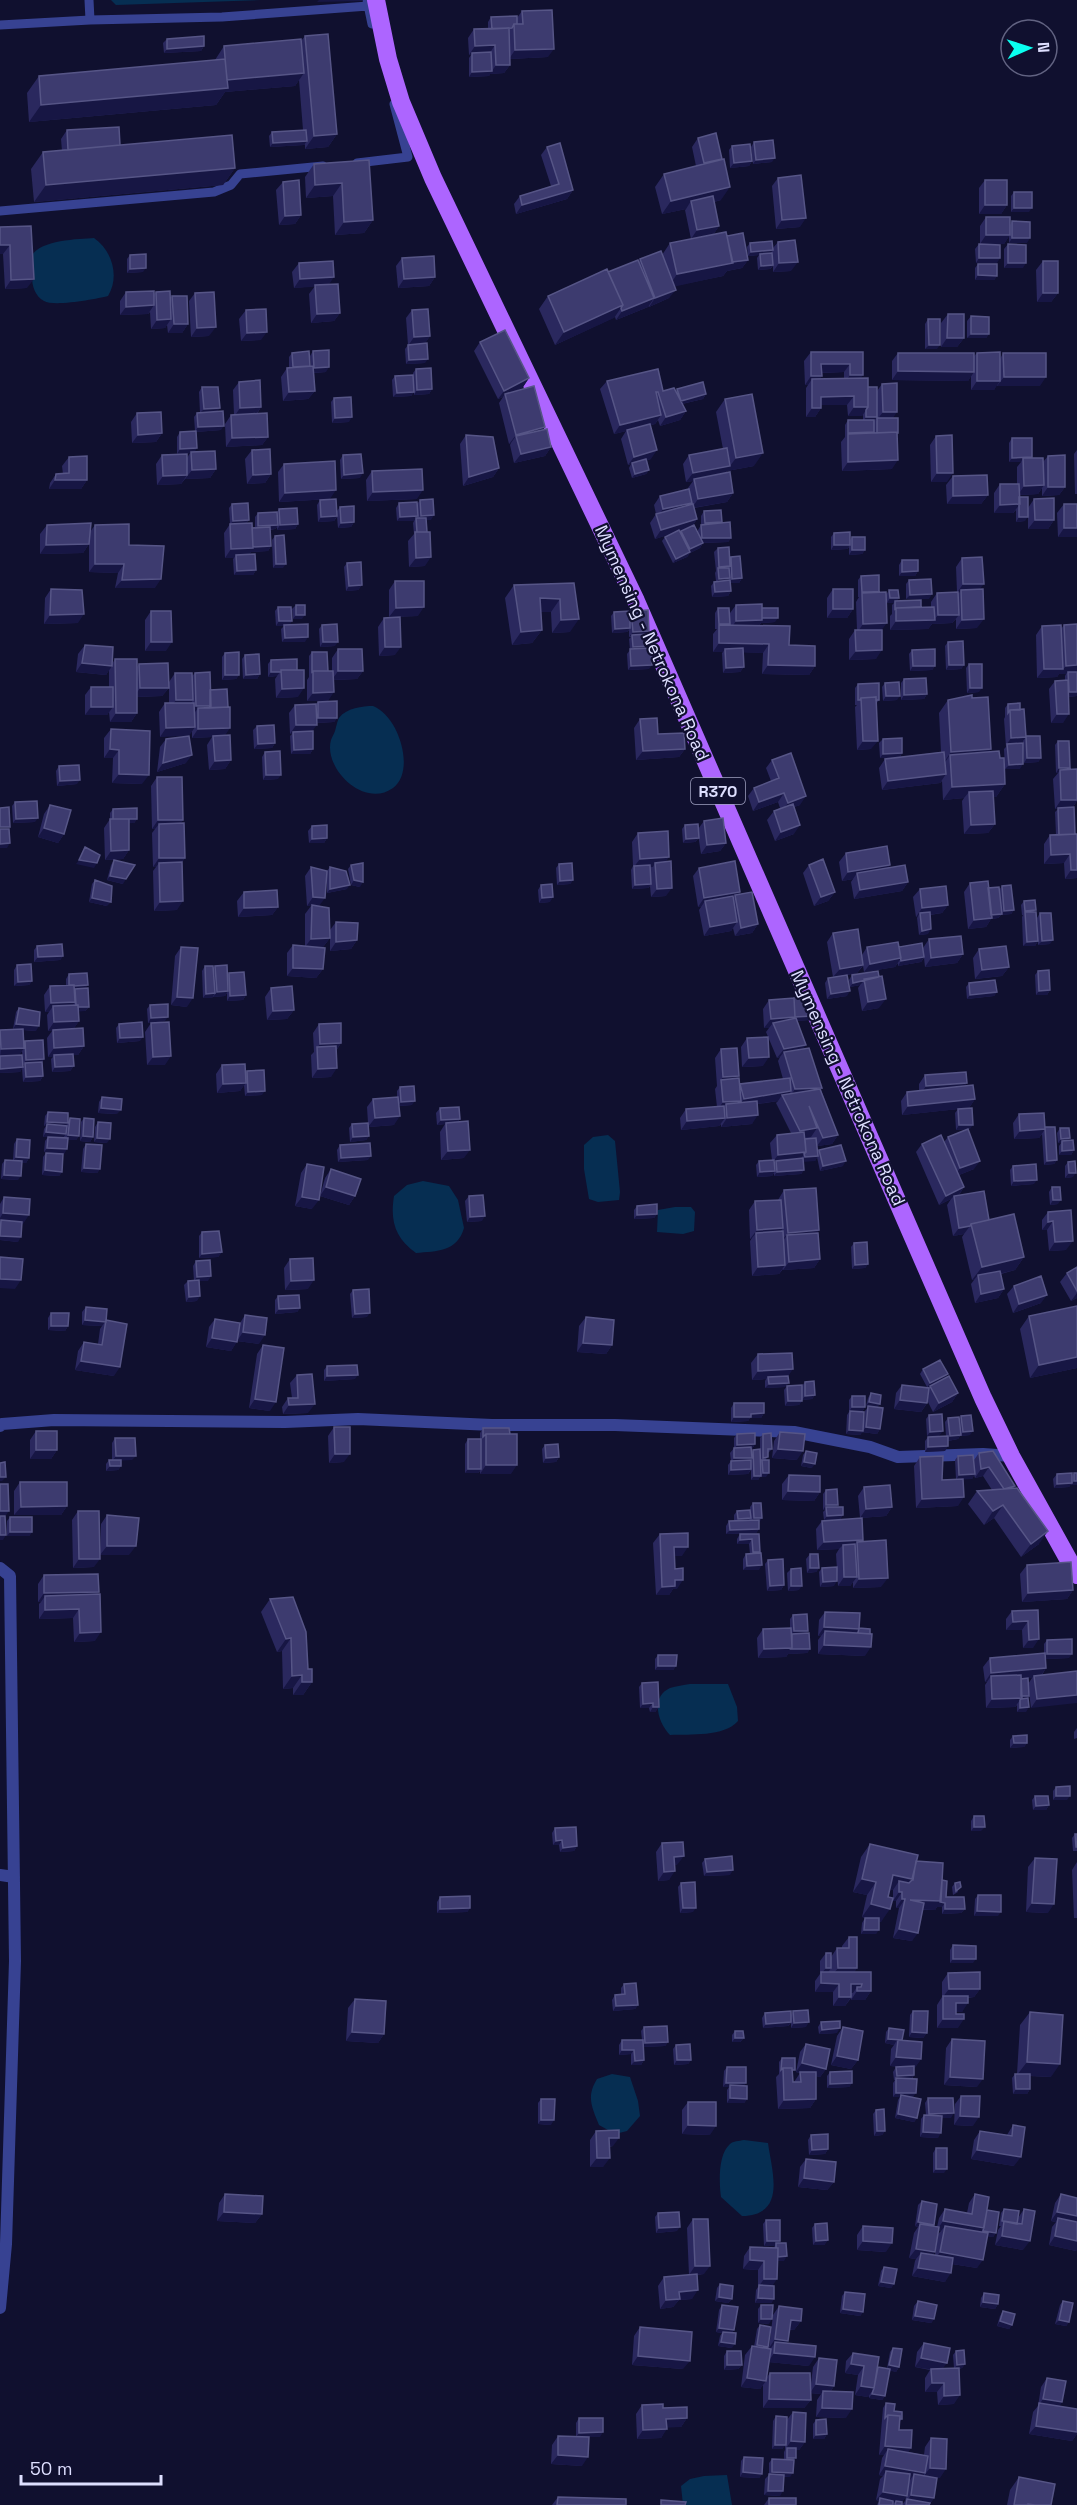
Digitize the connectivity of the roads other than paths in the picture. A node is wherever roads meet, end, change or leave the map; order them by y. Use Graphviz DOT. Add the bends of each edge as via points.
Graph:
graph roads {
  1 [pos="89,0"];
  2 [pos="370,2"];
  3 [pos="90,20"];
  4 [pos="0,25"];
  5 [pos="342,164"];
  6 [pos="331,165"];
  7 [pos="0,211"];
  8 [pos="0,1426"];
  9 [pos="1011,1456"];
  10 [pos="0,1568"];
  11 [pos="1077,1575"];
  12 [pos="0,1875"];
  13 [pos="14,1877"];
  14 [pos="0,2308"];
  1 -- 3 [label="lane"];
  2 -- 3 [label="lane" via="222,17"];
  2 -- 5 [label="lane" via="408,157"];
  2 -- 9 [label="main road, Mymensing - Netrokona Road / R370" via="401,102 434,178 636,601"];
  3 -- 4 [label="lane"];
  6 -- 7 [label="lane" via="240,174 231,185 214,192"];
  8 -- 9 [label="street" via="54,1420 358,1419 615,1425 794,1432 870,1447 898,1457"];
  9 -- 11 [label="main road, Mymensing - Netrokona Road / R370"];
  10 -- 13 [label="street" via="10,1576"];
  12 -- 13 [label="street"];
  13 -- 14 [label="street" via="7,2221"];
}
